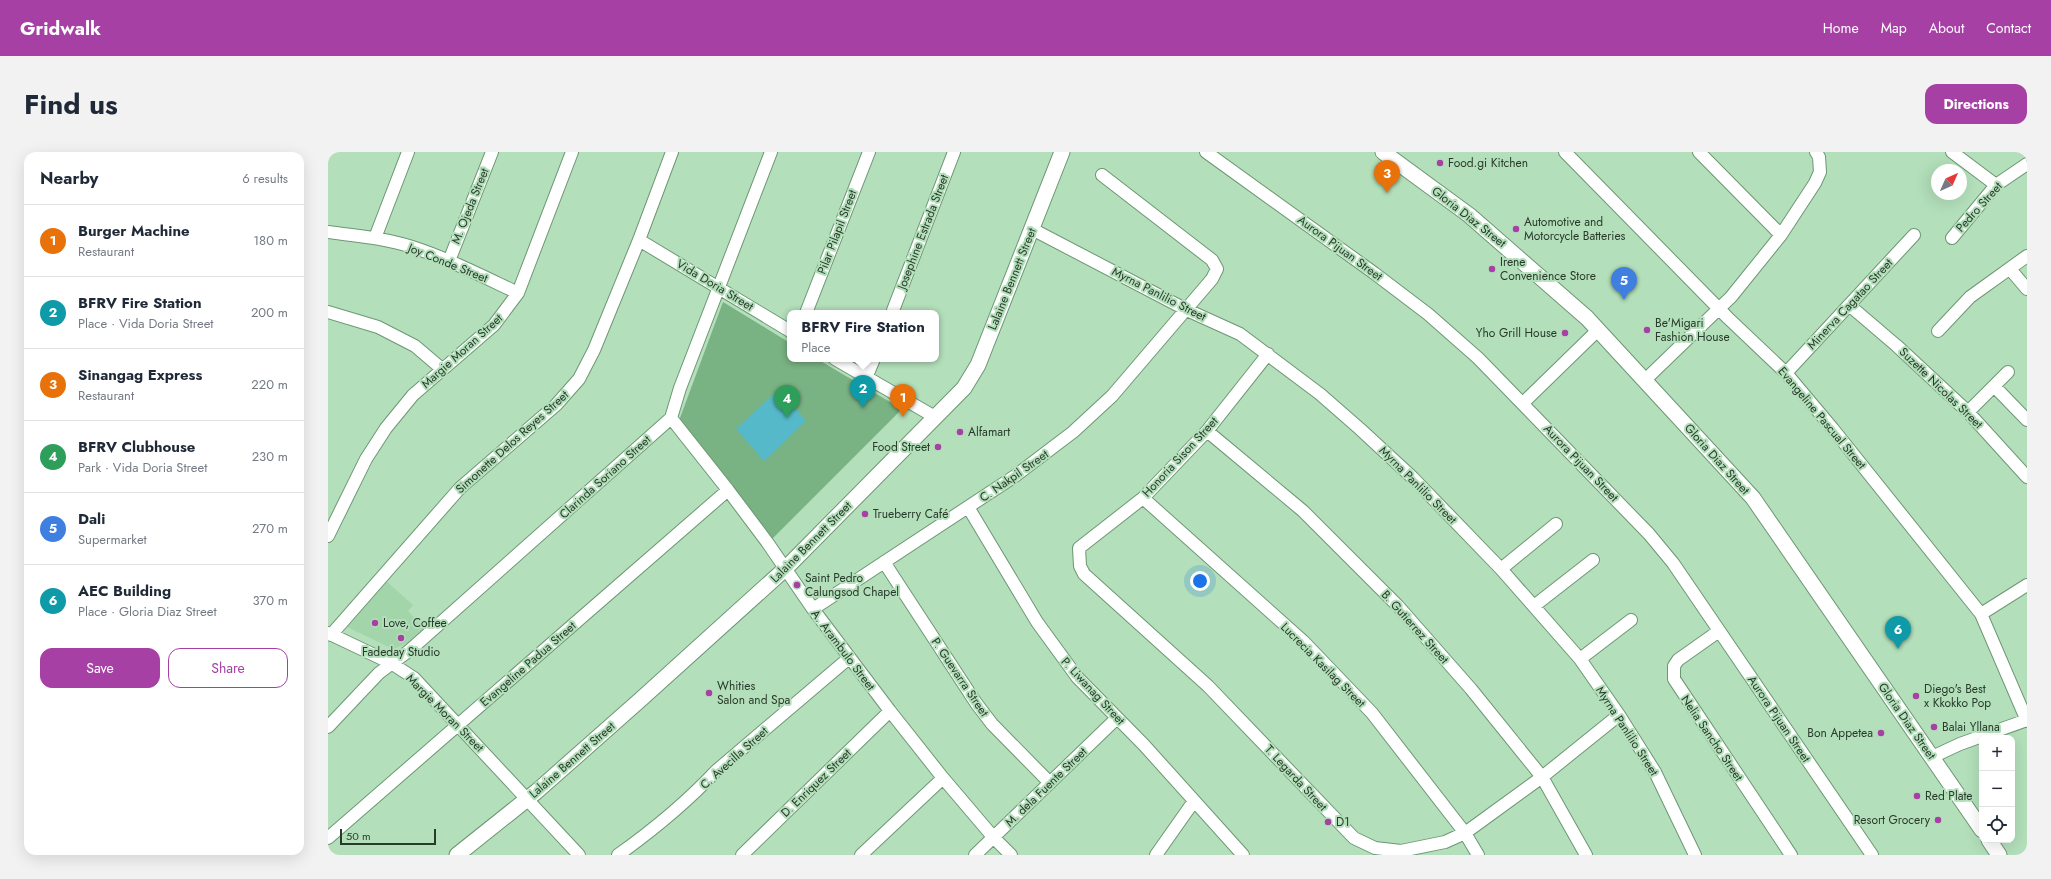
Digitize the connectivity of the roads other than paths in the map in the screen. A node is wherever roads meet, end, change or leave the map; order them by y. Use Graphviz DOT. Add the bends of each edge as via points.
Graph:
graph roads {
  1 [pos="408,152"];
  2 [pos="492,152"];
  3 [pos="572,152"];
  4 [pos="672,152"];
  5 [pos="771,152"];
  6 [pos="869,152"];
  7 [pos="954,152"];
  8 [pos="1062,152"];
  9 [pos="1206,152"];
  10 [pos="1383,152"];
  11 [pos="1565,152"];
  12 [pos="1699,152"];
  13 [pos="1816,152"];
  14 [pos="1952,152"];
  15 [pos="2027,164"];
  16 [pos="1102,175"];
  17 [pos="1996,185"];
  18 [pos="1032,229"];
  19 [pos="328,232"];
  20 [pos="1781,235"];
  21 [pos="1914,235"];
  22 [pos="375,238"];
  23 [pos="1952,238"];
  24 [pos="639,240"];
  25 [pos="2027,256"];
  26 [pos="449,261"];
  27 [pos="2010,269"];
  28 [pos="719,287"];
  29 [pos="2027,289"];
  30 [pos="518,293"];
  31 [pos="1849,305"];
  32 [pos="1720,308"];
  33 [pos="807,310"];
  34 [pos="893,310"];
  35 [pos="1187,310"];
  36 [pos="328,312"];
  37 [pos="787,329"];
  38 [pos="1598,330"];
  39 [pos="1938,331"];
  40 [pos="1268,354"];
  41 [pos="840,362"];
  42 [pos="873,362"];
  43 [pos="442,369"];
  44 [pos="2008,372"];
  45 [pos="1786,373"];
  46 [pos="866,378"];
  47 [pos="1645,380"];
  48 [pos="1994,386"];
  49 [pos="1523,403"];
  50 [pos="1968,412"];
  51 [pos="935,417"];
  52 [pos="671,418"];
  53 [pos="2027,420"];
  54 [pos="1207,431"];
  55 [pos="2027,477"];
  56 [pos="728,490"];
  57 [pos="1143,498"];
  58 [pos="968,507"];
  59 [pos="1556,524"];
  60 [pos="328,536"];
  61 [pos="1079,548"];
  62 [pos="1593,560"];
  63 [pos="884,562"];
  64 [pos="786,569"];
  65 [pos="1501,569"];
  66 [pos="2027,585"];
  67 [pos="1534,606"];
  68 [pos="813,609"];
  69 [pos="1980,614"];
  70 [pos="1631,620"];
  71 [pos="1720,631"];
  72 [pos="330,634"];
  73 [pos="849,658"];
  74 [pos="1580,659"];
  75 [pos="391,663"];
  76 [pos="890,711"];
  77 [pos="1620,715"];
  78 [pos="1117,718"];
  79 [pos="2027,721"];
  80 [pos="459,725"];
  81 [pos="328,727"];
  82 [pos="1932,756"];
  83 [pos="1542,777"];
  84 [pos="943,778"];
  85 [pos="1050,783"];
  86 [pos="528,799"];
  87 [pos="1194,800"];
  88 [pos="1979,826"];
  89 [pos="1465,833"];
  90 [pos="328,838"];
  91 [pos="994,838"];
  92 [pos="1991,843"];
  93 [pos="457,855"];
  94 [pos="579,855"];
  95 [pos="618,855"];
  96 [pos="742,855"];
  97 [pos="861,855"];
  98 [pos="975,855"];
  99 [pos="1011,855"];
  100 [pos="1156,855"];
  101 [pos="1243,855"];
  102 [pos="1478,855"];
  103 [pos="1586,855"];
  104 [pos="1695,855"];
  105 [pos="1791,855"];
  106 [pos="1872,855"];
  107 [pos="2000,855"];
  1 -- 22 [label="street"];
  2 -- 26 [label="street, M. Ojeda Street"];
  3 -- 30 [label="street, Margie Moran Street"];
  4 -- 24 [label="street, Simonette Delos Reyes Street"];
  5 -- 28 [label="street"];
  6 -- 33 [label="street, Pilar Pilapil Street"];
  7 -- 34 [label="street, Josephine Estrada Street"];
  8 -- 18 [label="street, Lalaine Bennett Street"];
  9 -- 49 [label="street, Aurora Pijuan Street" via="1428,314 1478,358"];
  10 -- 38 [label="street, Gloria Diaz Street" via="1469,215"];
  11 -- 32 [label="street, Evangeline Pascual Street"];
  12 -- 20 [label="street"];
  13 -- 20 [label="street" via="1820,172"];
  14 -- 17 [label="street"];
  15 -- 17 [label="street, Pedro Street"];
  16 -- 35 [label="street, C. Nakpil Street" via="1215,264 1216,274"];
  17 -- 23 [label="street, Pedro Street"];
  18 -- 35 [label="street, Myrna Panlilio Street"];
  18 -- 51 [label="street, Lalaine Bennett Street" via="978,365 964,388"];
  19 -- 22 [label="street, Joy Conde Street"];
  20 -- 32 [label="street"];
  21 -- 31 [label="street, Minerva Cagatao Street"];
  22 -- 26 [label="street, Joy Conde Street" via="411,246"];
  24 -- 28 [label="street, Vida Doria Street"];
  24 -- 72 [label="street, Simonette Delos Reyes Street" via="594,350 579,379 556,405 460,488"];
  25 -- 27 [label="street"];
  26 -- 30 [label="street, Joy Conde Street"];
  27 -- 29 [label="street"];
  27 -- 39 [label="street" via="1970,297"];
  28 -- 37 [label="street, Vida Doria Street"];
  28 -- 52 [label="street"];
  30 -- 43 [label="street, Margie Moran Street" via="494,325"];
  31 -- 45 [label="street, Minerva Cagatao Street"];
  31 -- 50 [label="street, Suzette Nicolas Street"];
  32 -- 45 [label="street, Evangeline Pascual Street"];
  32 -- 47 [label="street"];
  35 -- 40 [label="street, Myrna Panlilio Street" via="1240,334"];
  35 -- 58 [label="street, C. Nakpil Street" via="1112,396 1074,432"];
  36 -- 43 [label="street" via="378,327 415,346"];
  38 -- 47 [label="street, Gloria Diaz Street"];
  38 -- 49 [label="street"];
  40 -- 54 [label="street, Honoria Sison Street"];
  40 -- 65 [label="street, Myrna Panlilio Street" via="1360,429 1413,478"];
  41 -- 46 [label="street"];
  42 -- 46 [label="street"];
  43 -- 60 [label="street, Margie Moran Street" via="413,395 386,428 366,459"];
  44 -- 48 [label="street"];
  45 -- 69 [label="street, Evangeline Pascual Street"];
  46 -- 51 [label="street"];
  47 -- 82 [label="street, Gloria Diaz Street" via="1752,498"];
  48 -- 50 [label="street"];
  48 -- 53 [label="street"];
  49 -- 71 [label="street, Aurora Pijuan Street" via="1649,534 1674,563"];
  50 -- 55 [label="street, Suzette Nicolas Street"];
  51 -- 64 [label="street, Lalaine Bennett Street"];
  52 -- 56 [label="street, A. Arambulo Street"];
  52 -- 75 [label="street, Clarinda Soriano Street" via="410,650"];
  54 -- 57 [label="street, Honoria Sison Street"];
  54 -- 83 [label="street, B. Gutierrez Street" via="1303,511 1398,606 1471,689"];
  56 -- 64 [label="street, A. Arambulo Street"];
  56 -- 80 [label="street, Evangeline Padua Street"];
  57 -- 61 [label="street, Honoria Sison Street"];
  57 -- 89 [label="street, Lucrecia Kasilag Street" via="1309,647 1372,713"];
  58 -- 63 [label="street, C. Nakpil Street"];
  58 -- 78 [label="street, P. Liwanag Street" via="1056,651"];
  59 -- 65 [label="street"];
  61 -- 89 [label="street, T. Legarda Street" via="1080,566 1084,574 1208,686 1354,838 1375,848 1401,851 1445,842"];
  62 -- 67 [label="street"];
  63 -- 68 [label="street, C. Nakpil Street"];
  63 -- 85 [label="street, P. Guevarra Street" via="976,703 992,724"];
  64 -- 68 [label="street, A. Arambulo Street"];
  64 -- 86 [label="street, Lalaine Bennett Street"];
  65 -- 67 [label="street, Myrna Panlilio Street"];
  66 -- 69 [label="street"];
  67 -- 74 [label="street, Myrna Panlilio Street"];
  68 -- 73 [label="street, A. Arambulo Street"];
  69 -- 79 [label="street, Evangeline Pascual Street"];
  70 -- 74 [label="street"];
  71 -- 105 [label="street, Nelia Sancho Street" via="1678,660 1674,666 1674,679"];
  71 -- 106 [label="street, Aurora Pijuan Street"];
  72 -- 75 [label="street, Margie Moran Street"];
  73 -- 76 [label="street, A. Arambulo Street"];
  73 -- 95 [label="street, C. Avecilla Street" via="716,772 652,831"];
  74 -- 77 [label="street, Myrna Panlilio Street"];
  75 -- 80 [label="street, Margie Moran Street" via="414,678"];
  75 -- 81 [label="street, Clarinda Soriano Street"];
  76 -- 84 [label="street, A. Arambulo Street"];
  76 -- 96 [label="street, D. Enriquez Street"];
  77 -- 83 [label="street, T. Legarda Street"];
  77 -- 104 [label="street, Myrna Panlilio Street" via="1655,772"];
  78 -- 85 [label="street, M. dela Fuente Street"];
  78 -- 87 [label="street, P. Liwanag Street"];
  79 -- 82 [label="street"];
  80 -- 86 [label="street, Margie Moran Street"];
  80 -- 90 [label="street, Evangeline Padua Street"];
  82 -- 88 [label="street, Gloria Diaz Street"];
  83 -- 89 [label="street, T. Legarda Street"];
  83 -- 103 [label="street, B. Gutierrez Street"];
  84 -- 91 [label="street, A. Arambulo Street"];
  84 -- 97 [label="street"];
  85 -- 91 [label="street, M. dela Fuente Street"];
  86 -- 93 [label="street, Lalaine Bennett Street"];
  86 -- 94 [label="street, Margie Moran Street"];
  87 -- 100 [label="street"];
  87 -- 101 [label="street, P. Liwanag Street"];
  89 -- 102 [label="street, Lucrecia Kasilag Street"];
  91 -- 98 [label="street, M. dela Fuente Street"];
  91 -- 99 [label="street, A. Arambulo Street"];
  92 -- 107 [label="street"];
}
